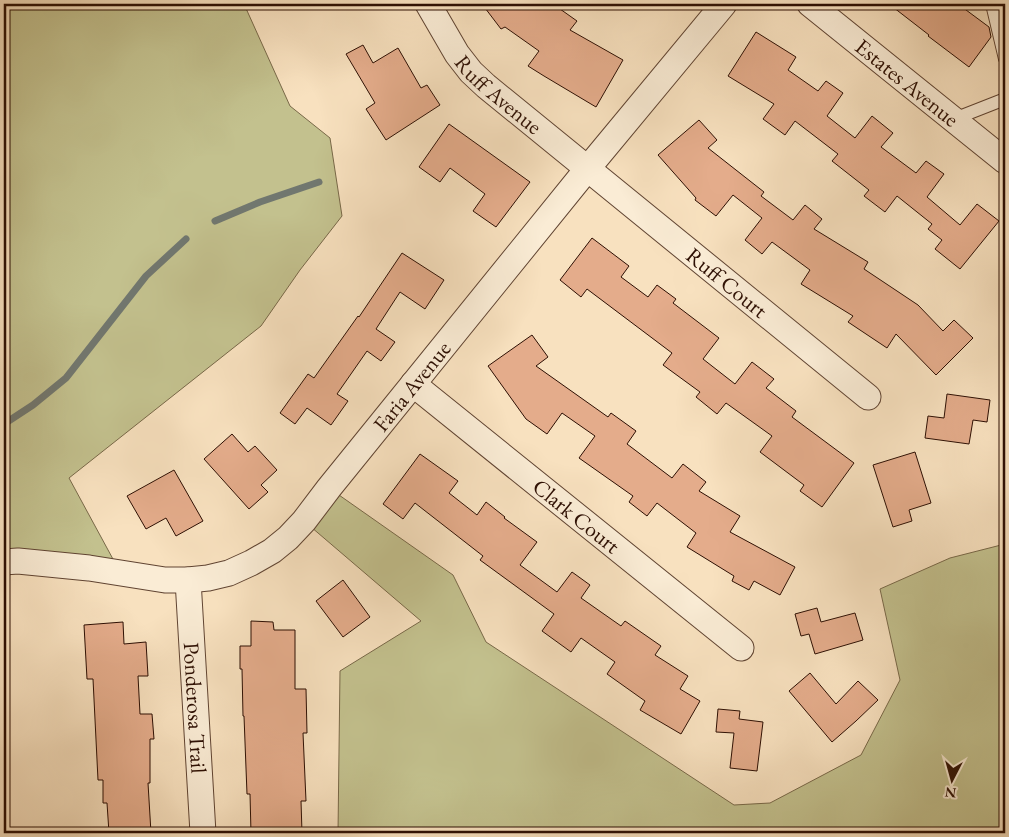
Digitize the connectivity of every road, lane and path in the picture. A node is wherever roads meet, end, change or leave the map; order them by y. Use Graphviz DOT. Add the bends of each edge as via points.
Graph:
graph roads {
  1 [pos="428,4"];
  2 [pos="724,4"];
  3 [pos="810,4"];
  4 [pos="991,5"];
  5 [pos="1005,59"];
  6 [pos="1005,99"];
  7 [pos="954,119"];
  8 [pos="1005,161"];
  9 [pos="588,168"];
  10 [pos="413,384"];
  11 [pos="868,397"];
  12 [pos="4,562"];
  13 [pos="188,580"];
  14 [pos="741,648"];
  15 [pos="203,833"];
  1 -- 9 [label="street, Ruff Avenue" via="471,72"];
  2 -- 9 [label="street, Faria Avenue"];
  3 -- 7 [label="street, Estates Avenue"];
  4 -- 5 [label="lane"];
  6 -- 7 [label="lane"];
  7 -- 8 [label="street, Estates Avenue"];
  9 -- 10 [label="street, Faria Avenue"];
  9 -- 11 [label="street, Ruff Court"];
  10 -- 13 [label="street, Faria Avenue" via="304,521 283,542 251,563 229,572"];
  10 -- 14 [label="street, Clark Court"];
  12 -- 13 [label="street, Faria Avenue"];
  13 -- 15 [label="street, Ponderosa Trail"];
}
